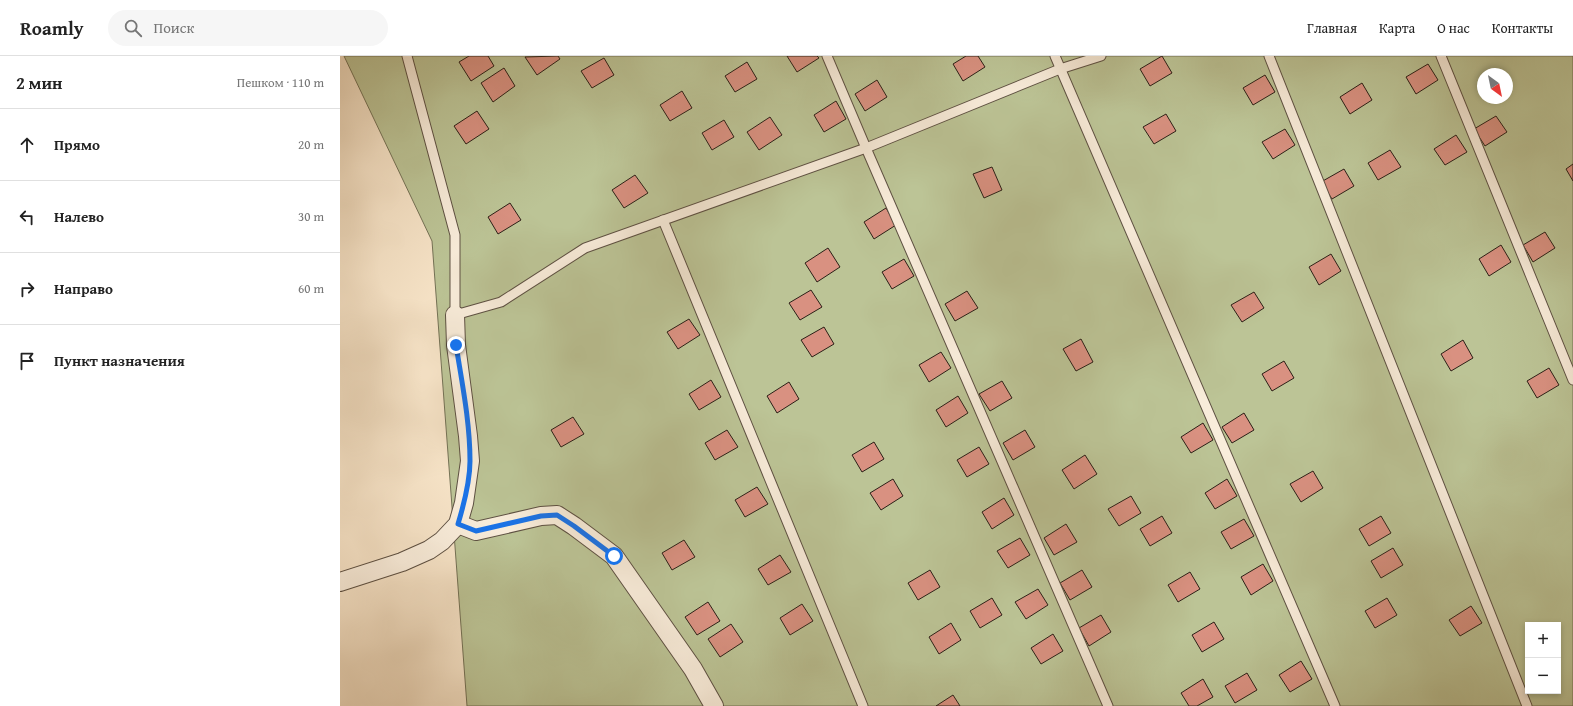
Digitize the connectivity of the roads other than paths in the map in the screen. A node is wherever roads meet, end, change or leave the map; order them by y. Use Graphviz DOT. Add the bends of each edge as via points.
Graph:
graph roads {
  1 [pos="407,56"];
  2 [pos="827,56"];
  3 [pos="1054,56"];
  4 [pos="1101,56"];
  5 [pos="1269,56"];
  6 [pos="1441,56"];
  7 [pos="1060,69"];
  8 [pos="866,148"];
  9 [pos="663,220"];
  10 [pos="455,315"];
  11 [pos="1573,380"];
  12 [pos="458,524"];
  13 [pos="340,582"];
  14 [pos="714,706"];
  15 [pos="863,706"];
  16 [pos="1108,706"];
  17 [pos="1335,706"];
  18 [pos="1527,706"];
  1 -- 10 [label="lane" via="455,235"];
  2 -- 8 [label="lane"];
  3 -- 7 [label="lane"];
  4 -- 7 [label="lane"];
  5 -- 18 [label="lane"];
  6 -- 11 [label="lane"];
  7 -- 8 [label="lane"];
  7 -- 17 [label="lane"];
  8 -- 9 [label="lane"];
  8 -- 16 [label="lane"];
  9 -- 10 [label="lane" via="585,248 501,302"];
  9 -- 15 [label="lane"];
  10 -- 12 [label="street" via="456,345 470,461"];
  12 -- 13 [label="street" via="429,550 402,562"];
  12 -- 14 [label="street" via="476,531 541,516 557,515 574,526 614,556 693,670"];
}
